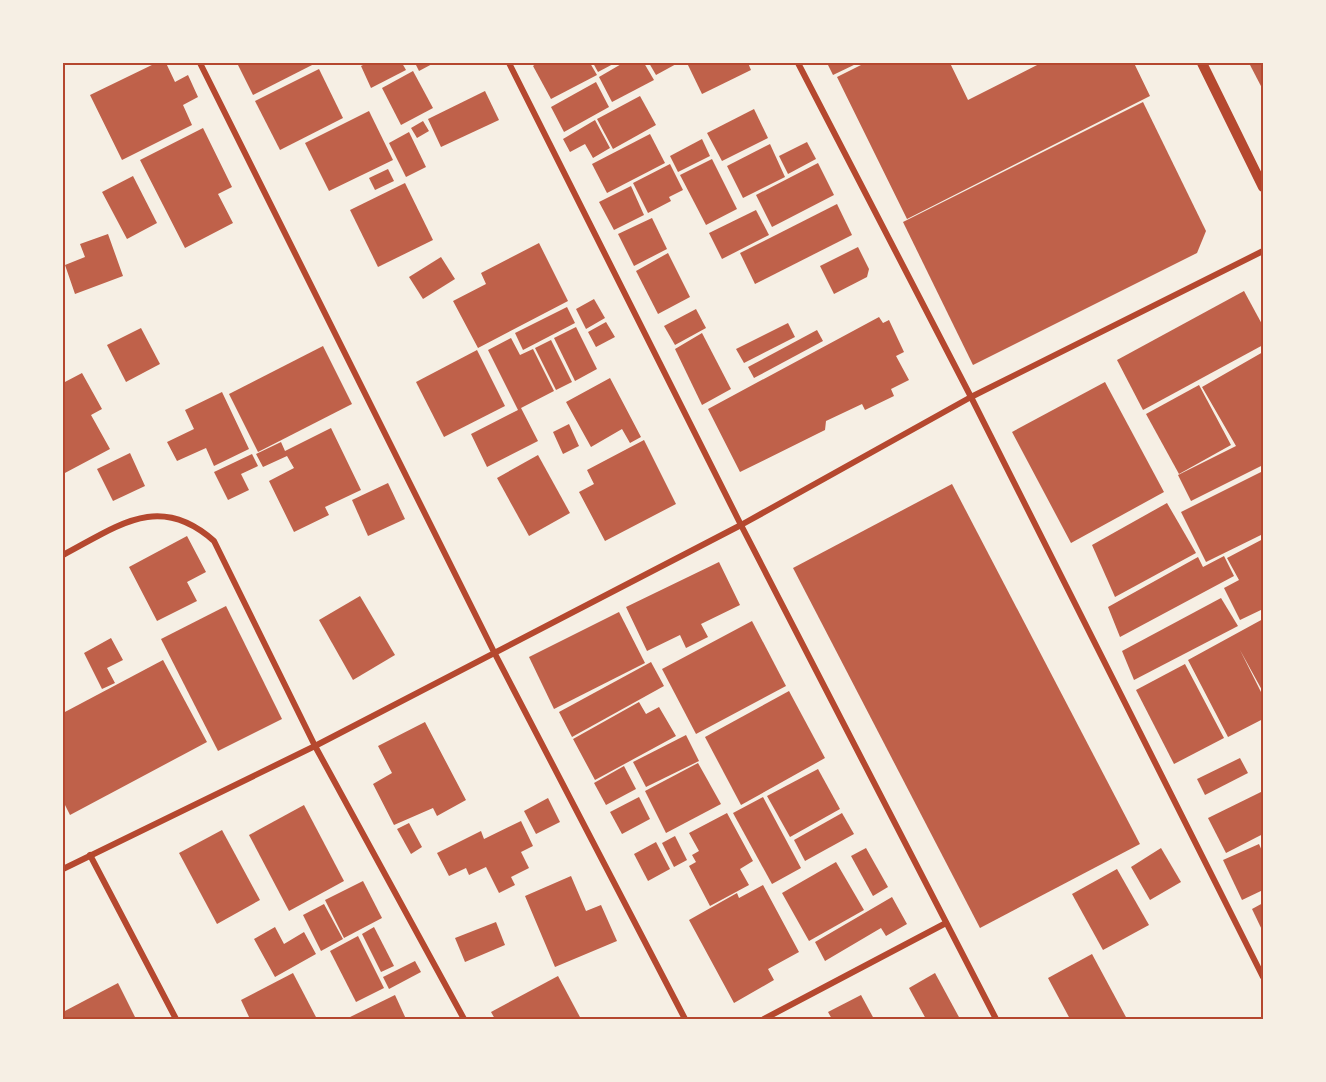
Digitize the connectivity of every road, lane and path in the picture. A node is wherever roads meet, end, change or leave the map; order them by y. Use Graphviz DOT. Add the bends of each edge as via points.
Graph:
graph roads {
  1 [pos="200,63"];
  2 [pos="509,63"];
  3 [pos="798,63"];
  4 [pos="1202,63"];
  5 [pos="1263,187"];
  6 [pos="1263,251"];
  7 [pos="971,397"];
  8 [pos="741,525"];
  9 [pos="63,555"];
  10 [pos="494,652"];
  11 [pos="315,746"];
  12 [pos="90,855"];
  13 [pos="63,869"];
  14 [pos="946,923"];
  15 [pos="1263,977"];
  16 [pos="176,1019"];
  17 [pos="464,1019"];
  18 [pos="685,1019"];
  19 [pos="764,1019"];
  20 [pos="996,1019"];
  1 -- 10 [label="street"];
  2 -- 8 [label="street"];
  3 -- 7 [label="street"];
  4 -- 5 [label="street"];
  6 -- 7 [label="street"];
  7 -- 8 [label="street"];
  7 -- 15 [label="street"];
  8 -- 10 [label="street"];
  8 -- 14 [label="street"];
  9 -- 11 [label="street" via="147,515 164,516 200,529 214,541"];
  10 -- 11 [label="street"];
  10 -- 18 [label="street"];
  11 -- 12 [label="street"];
  11 -- 17 [label="street"];
  12 -- 13 [label="street"];
  12 -- 16 [label="street"];
  14 -- 19 [label="street"];
  14 -- 20 [label="street"];
}
